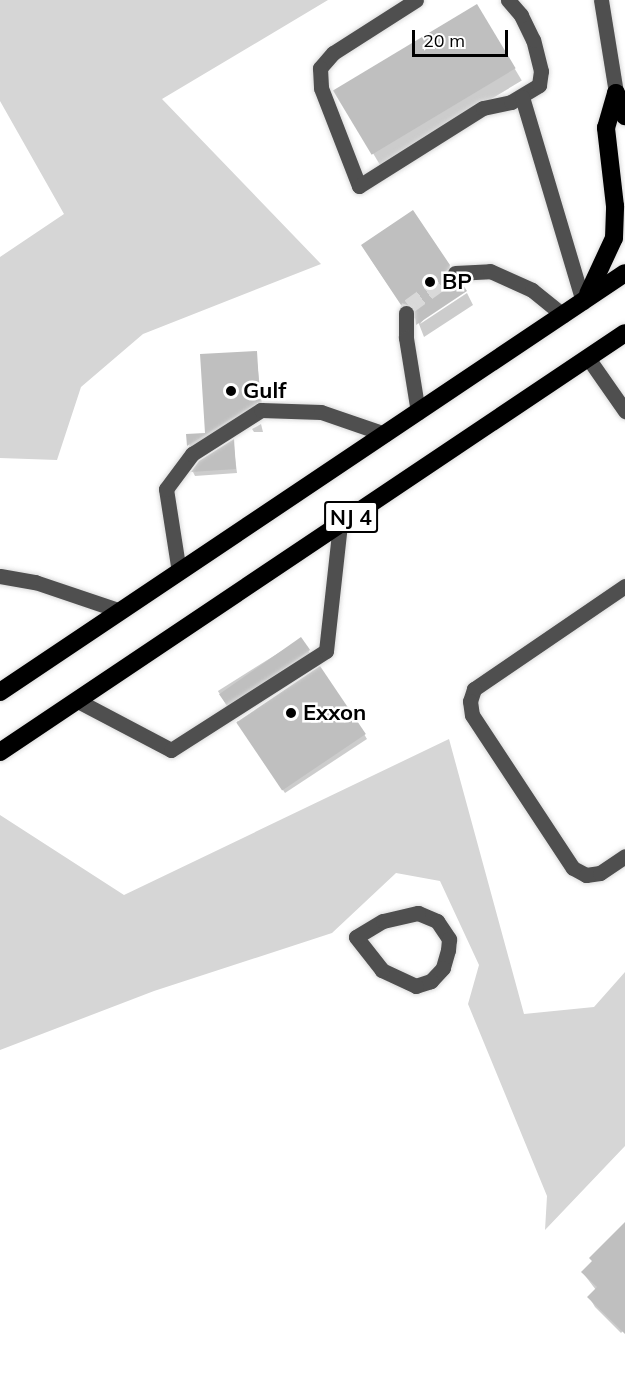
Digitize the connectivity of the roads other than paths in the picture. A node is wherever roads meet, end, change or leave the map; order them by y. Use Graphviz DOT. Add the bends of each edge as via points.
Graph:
graph roads {
  1 [pos="416,0"];
  2 [pos="508,0"];
  3 [pos="602,0"];
  4 [pos="616,93"];
  5 [pos="522,97"];
  6 [pos="625,116"];
  7 [pos="455,273"];
  8 [pos="625,273"];
  9 [pos="583,302"];
  10 [pos="406,313"];
  11 [pos="563,315"];
  12 [pos="625,333"];
  13 [pos="588,358"];
  14 [pos="625,411"];
  15 [pos="418,412"];
  16 [pos="385,434"];
  17 [pos="340,525"];
  18 [pos="179,572"];
  19 [pos="0,576"];
  20 [pos="625,586"];
  21 [pos="121,611"];
  22 [pos="0,692"];
  23 [pos="78,700"];
  24 [pos="50,719"];
  25 [pos="0,752"];
  26 [pos="0,763"];
  27 [pos="625,856"];
  28 [pos="356,937"];
  1 -- 5 [label="street" via="333,53 320,68 321,88 359,186 483,108"];
  2 -- 5 [label="street" via="527,25 541,71 539,85"];
  3 -- 4 [label="street"];
  4 -- 6 [label="highway"];
  4 -- 9 [label="highway" via="606,128 615,206 614,238 603,270"];
  5 -- 9 [label="street"];
  7 -- 11 [label="street" via="490,271 532,290"];
  8 -- 9 [label="highway, NJ 4"];
  9 -- 11 [label="highway, NJ 4"];
  10 -- 15 [label="street" via="406,338"];
  11 -- 15 [label="highway, NJ 4"];
  12 -- 13 [label="highway, NJ 4"];
  13 -- 14 [label="street"];
  13 -- 17 [label="highway, NJ 4"];
  15 -- 16 [label="highway, NJ 4"];
  16 -- 18 [label="highway, NJ 4"];
  16 -- 18 [label="street" via="321,412 261,410 192,454 166,489"];
  17 -- 23 [label="highway, NJ 4"];
  17 -- 23 [label="street" via="326,651 171,750"];
  18 -- 21 [label="highway, NJ 4"];
  19 -- 21 [label="street" via="35,582"];
  20 -- 27 [label="street" via="474,689 470,701 472,715 573,868 586,875 600,873"];
  21 -- 22 [label="highway, NJ 4"];
  23 -- 24 [label="highway, NJ 4"];
  24 -- 25 [label="highway, NJ 4"];
  24 -- 26 [label="highway"];
  28 -- 28 [label="street" via="382,970 416,986 431,981 443,968 449,939 437,921 418,913 383,921"];
}
